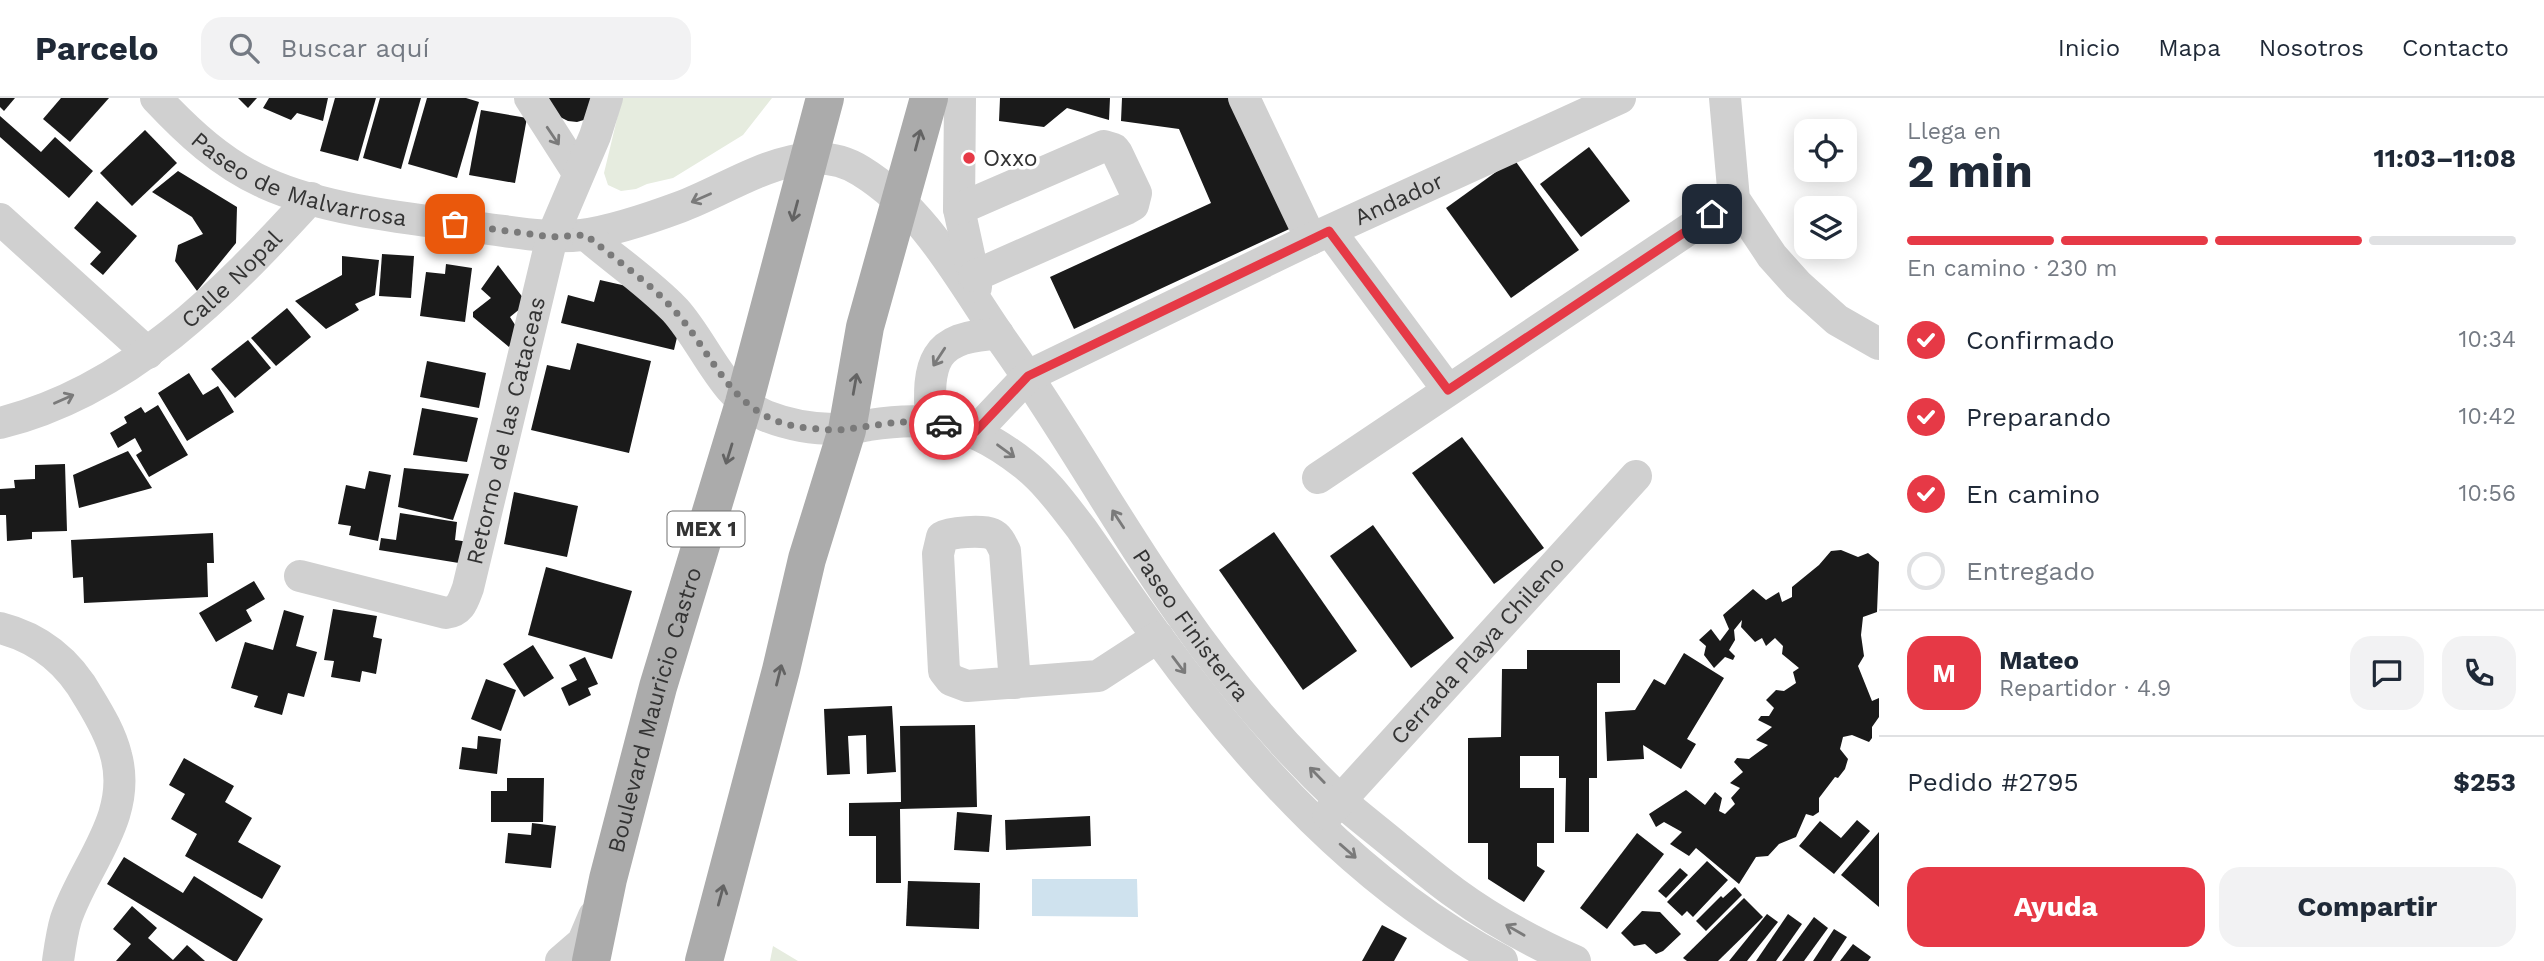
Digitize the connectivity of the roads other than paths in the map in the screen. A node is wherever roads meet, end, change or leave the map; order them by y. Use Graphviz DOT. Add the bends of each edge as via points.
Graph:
graph roads {
  1 [pos="156,98"];
  2 [pos="530,98"];
  3 [pos="607,98"];
  4 [pos="825,98"];
  5 [pos="929,98"];
  6 [pos="960,98"];
  7 [pos="1244,98"];
  8 [pos="1620,98"];
  9 [pos="1725,98"];
  10 [pos="810,157"];
  11 [pos="578,173"];
  12 [pos="311,198"];
  13 [pos="1734,199"];
  14 [pos="901,200"];
  15 [pos="959,209"];
  16 [pos="0,219"];
  17 [pos="586,235"];
  18 [pos="1320,235"];
  19 [pos="552,237"];
  20 [pos="974,276"];
  21 [pos="990,321"];
  22 [pos="1879,344"];
  23 [pos="148,353"];
  24 [pos="1028,376"];
  25 [pos="1448,390"];
  26 [pos="744,403"];
  27 [pos="931,422"];
  28 [pos="0,424"];
  29 [pos="847,430"];
  30 [pos="975,432"];
  31 [pos="1636,476"];
  32 [pos="1318,478"];
  33 [pos="300,576"];
  34 [pos="0,628"];
  35 [pos="1158,637"];
  36 [pos="1015,683"];
  37 [pos="1341,801"];
  38 [pos="1318,824"];
  39 [pos="608,878"];
  40 [pos="1455,894"];
  41 [pos="1437,922"];
  42 [pos="58,961"];
  43 [pos="561,961"];
  44 [pos="591,961"];
  45 [pos="704,961"];
  46 [pos="1502,961"];
  47 [pos="1575,961"];
  1 -- 12 [label="street, Paseo de Malvarrosa" via="218,155 264,183"];
  2 -- 11 [label="street, one-way"];
  3 -- 11 [label="street, Retorno de las Cataceas"];
  4 -- 10 [label="main road, Boulevard Mauricio Castro / MEX 1"];
  14 -- 5 [label="main road, one-way"];
  6 -- 15 [label="street"];
  7 -- 18 [label="street"];
  8 -- 18 [label="street, Andador"];
  9 -- 13 [label="street"];
  10 -- 14 [label="street, Paseo Finisterra" via="859,169"];
  10 -- 17 [label="street, Paseo de Malvarrosa, one-way" via="753,173 680,207"];
  10 -- 26 [label="main road, Boulevard Mauricio Castro / MEX 1, one-way"];
  11 -- 19 [label="street, Retorno de las Cataceas"];
  12 -- 19 [label="street, Paseo de Malvarrosa"];
  12 -- 23 [label="street, Calle Nopal" via="215,298"];
  13 -- 22 [label="street" via="1772,256 1798,285 1838,320"];
  13 -- 25 [label="street"];
  14 -- 21 [label="street, Paseo Finisterra" via="942,249"];
  29 -- 14 [label="main road, one-way" via="865,327"];
  15 -- 20 [label="street"];
  15 -- 20 [label="street" via="1104,146 1117,153 1136,193 1133,205 1126,209"];
  16 -- 23 [label="street"];
  17 -- 19 [label="street, Paseo de Malvarrosa"];
  17 -- 26 [label="street" via="675,311"];
  18 -- 24 [label="street, Andador"];
  18 -- 25 [label="street"];
  19 -- 33 [label="street, Retorno de las Cataceas" via="460,608 446,613"];
  20 -- 21 [label="street"];
  21 -- 24 [label="street, Paseo Finisterra"];
  21 -- 27 [label="street, one-way" via="938,356 931,373"];
  28 -- 23 [label="street, Calle Nopal, one-way" via="100,383"];
  24 -- 30 [label="street"];
  37 -- 24 [label="street, Paseo Finisterra, one-way" via="1273,730 1181,615"];
  25 -- 32 [label="street"];
  26 -- 29 [label="street, Paseo Finisterra" via="799,427"];
  26 -- 39 [label="main road, Boulevard Mauricio Castro / MEX 1, one-way" via="658,687"];
  27 -- 29 [label="street, Paseo Finisterra"];
  27 -- 30 [label="street, Paseo Finisterra"];
  45 -- 29 [label="main road, one-way" via="807,558"];
  30 -- 35 [label="street, Paseo Finisterra, one-way" via="1042,479"];
  31 -- 37 [label="street, Cerrada Playa Chileno"];
  34 -- 42 [label="street" via="42,644 66,667 84,688 117,757 112,823 66,920"];
  35 -- 36 [label="street" via="1098,676"];
  35 -- 38 [label="street, Paseo Finisterra, one-way" via="1240,742"];
  36 -- 36 [label="street" via="1005,551 990,533 948,533 942,537 938,554 944,671 951,680 967,686"];
  37 -- 38 [label="street, Cerrada Playa Chileno"];
  37 -- 40 [label="street, Paseo Finisterra"];
  38 -- 41 [label="street, Paseo Finisterra, one-way"];
  39 -- 43 [label="street" via="583,942"];
  39 -- 44 [label="main road, Boulevard Mauricio Castro / MEX 1"];
  40 -- 41 [label="street"];
  47 -- 40 [label="street, Paseo Finisterra, one-way"];
  41 -- 46 [label="street, Paseo Finisterra"];
}
